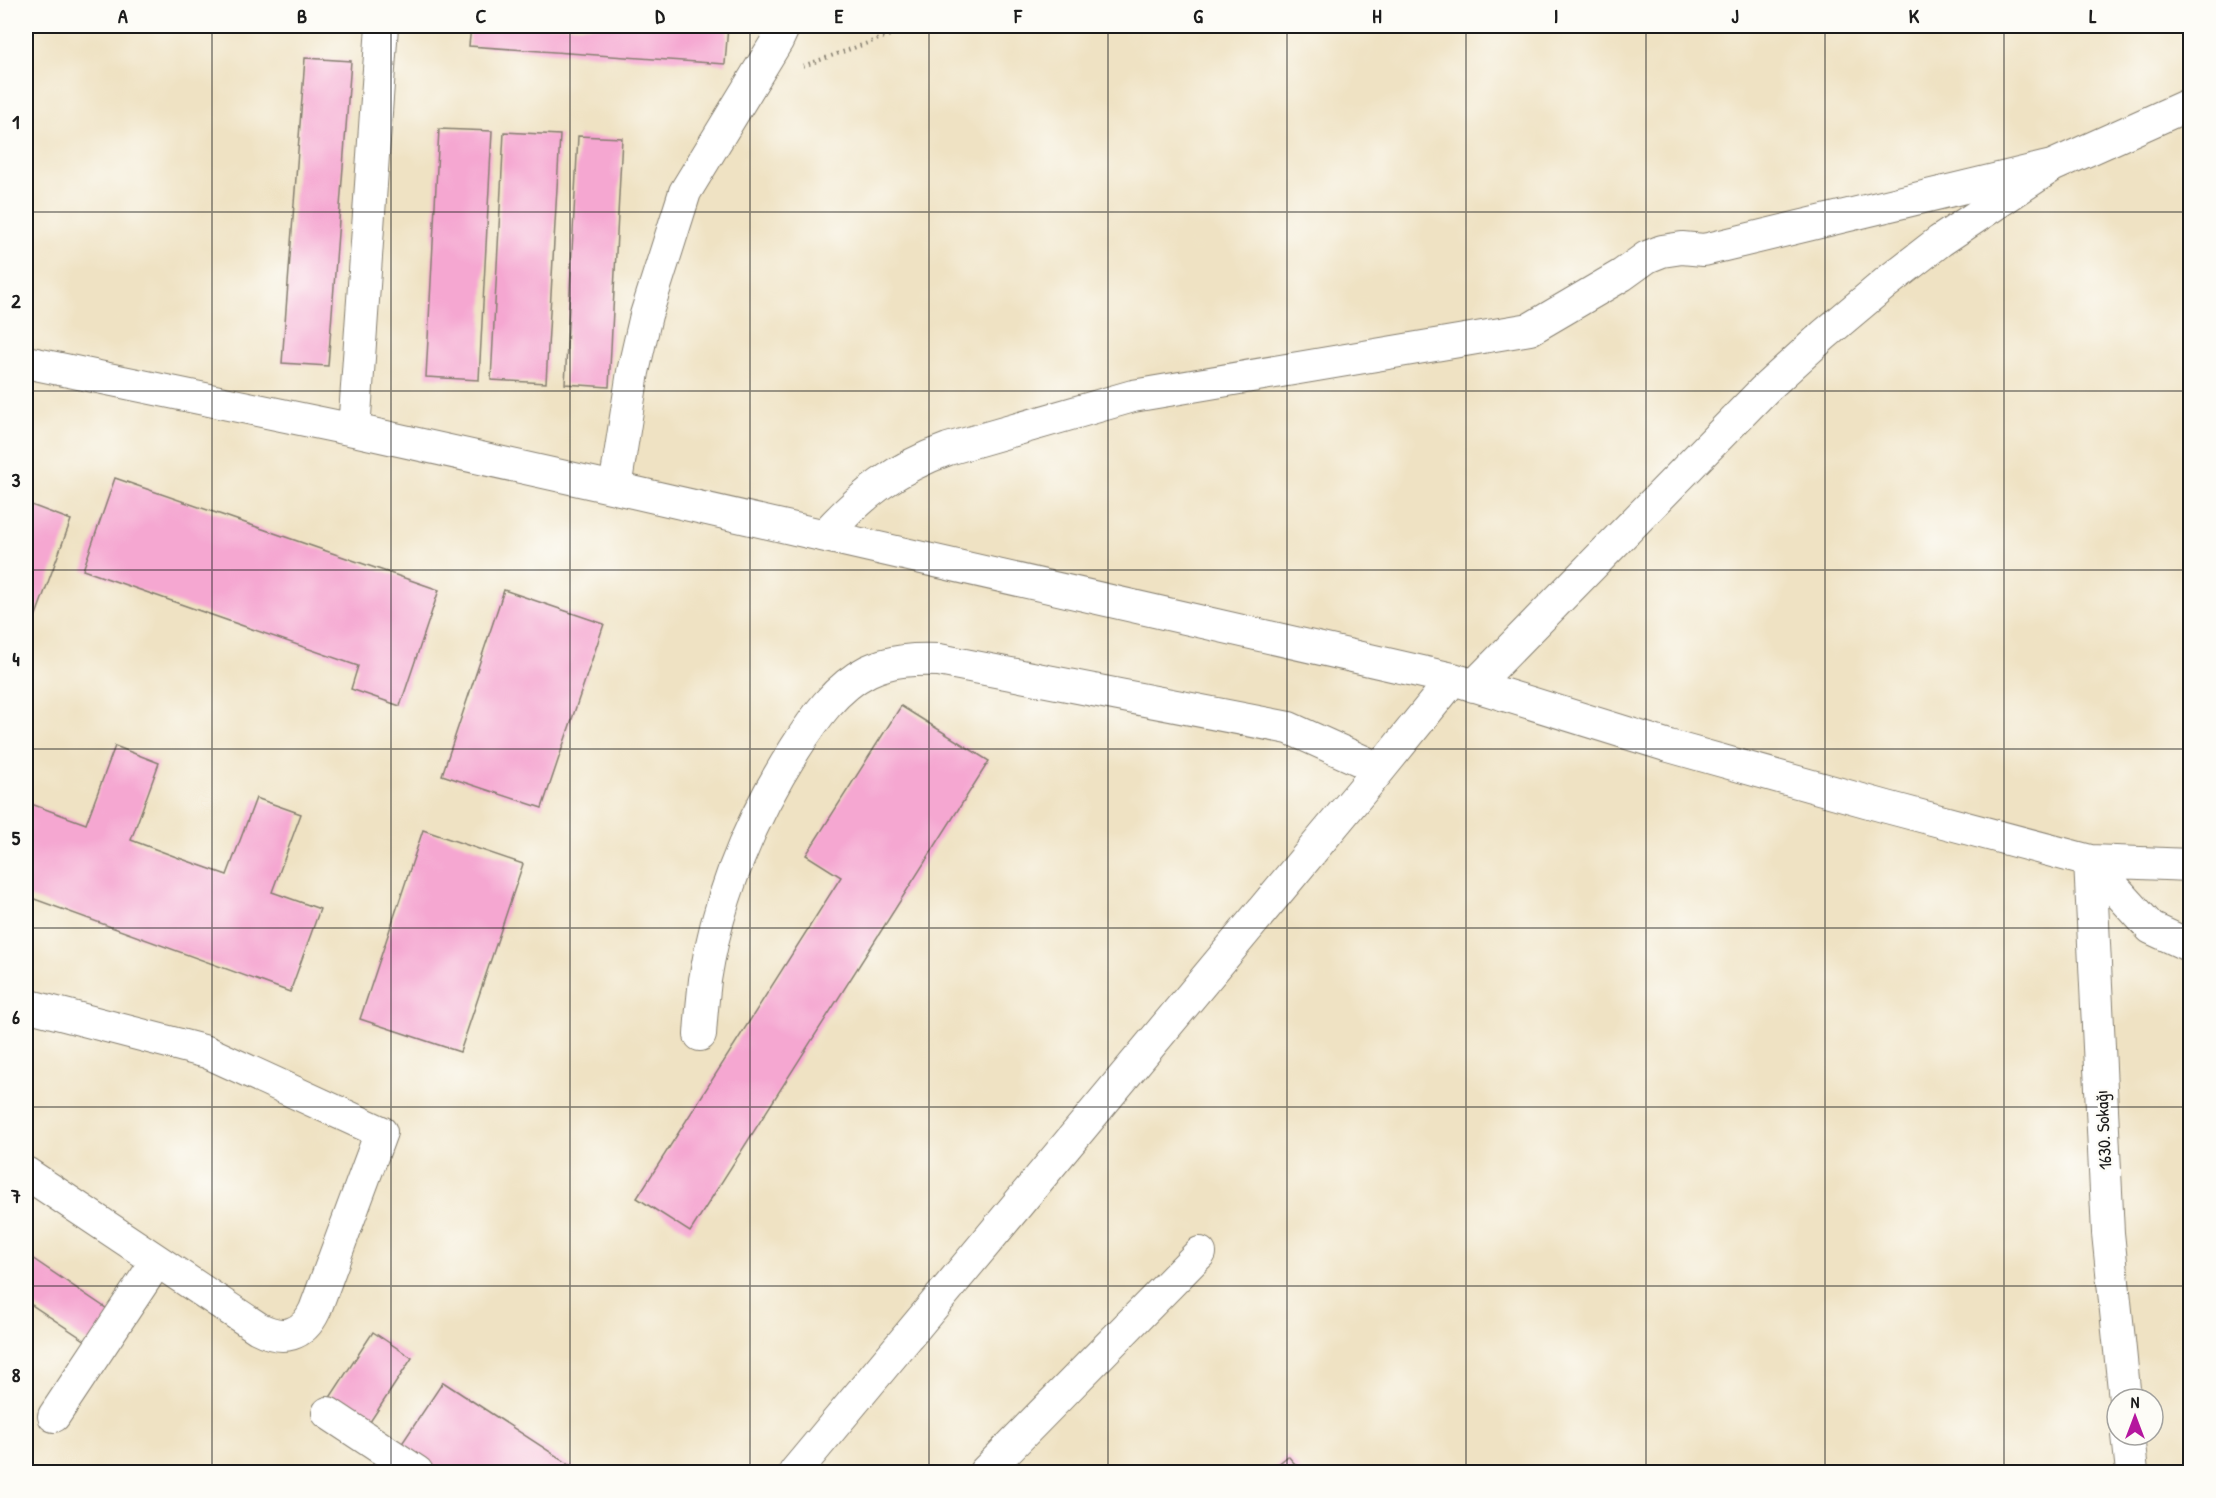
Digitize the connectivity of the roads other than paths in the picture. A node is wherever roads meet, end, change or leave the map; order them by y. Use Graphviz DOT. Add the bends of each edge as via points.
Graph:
graph roads {
  1 [pos="382,26"];
  2 [pos="784,26"];
  3 [pos="2190,104"];
  4 [pos="2052,166"];
  5 [pos="26,362"];
  6 [pos="354,430"];
  7 [pos="615,488"];
  8 [pos="825,535"];
  9 [pos="1463,682"];
  10 [pos="1380,769"];
  11 [pos="2090,861"];
  12 [pos="2190,865"];
  13 [pos="2190,946"];
  14 [pos="26,1005"];
  15 [pos="700,1035"];
  16 [pos="26,1173"];
  17 [pos="1200,1253"];
  18 [pos="157,1261"];
  19 [pos="2124,1387"];
  20 [pos="328,1413"];
  21 [pos="54,1416"];
  22 [pos="2129,1447"];
  23 [pos="417,1473"];
  24 [pos="795,1473"];
  25 [pos="985,1473"];
  26 [pos="2132,1473"];
  1 -- 6 [label="street"];
  2 -- 7 [label="street" via="685,192 646,315"];
  3 -- 4 [label="street"];
  4 -- 8 [label="street" via="1704,250 1662,251 1647,256 1530,329 1133,396 948,449 923,458 878,484"];
  4 -- 9 [label="street" via="1940,241 1824,335"];
  5 -- 6 [label="street"];
  6 -- 7 [label="street"];
  7 -- 8 [label="street"];
  8 -- 9 [label="street"];
  9 -- 10 [label="street"];
  9 -- 11 [label="street" via="1692,752"];
  10 -- 15 [label="street" via="1289,728 974,666 915,659 869,670 849,682 820,713 781,771 754,822 732,873 717,926 705,980"];
  10 -- 24 [label="street"];
  11 -- 12 [label="street"];
  11 -- 13 [label="street" via="2151,928"];
  11 -- 19 [label="street, 1630. Sokağı" via="2108,1233"];
  14 -- 18 [label="street" via="207,1052 381,1132 315,1310 295,1333 269,1334"];
  16 -- 18 [label="street"];
  17 -- 25 [label="street"];
  18 -- 21 [label="street"];
  20 -- 23 [label="street"];
  22 -- 26 [label="street"];
}
